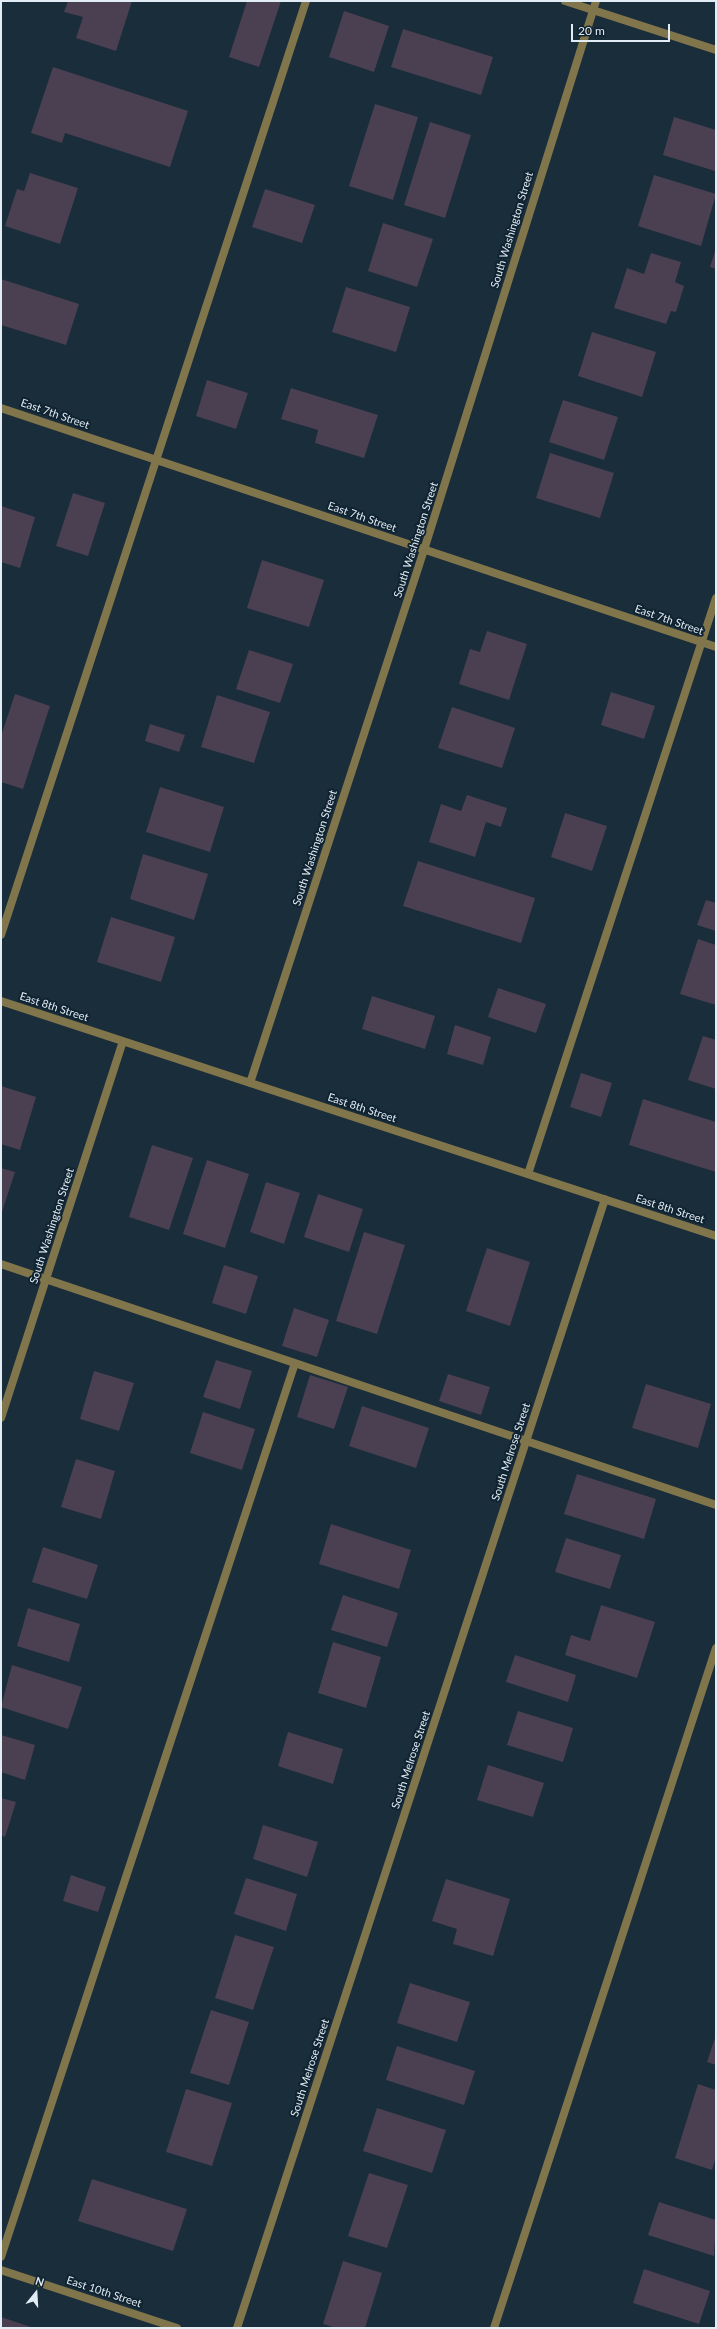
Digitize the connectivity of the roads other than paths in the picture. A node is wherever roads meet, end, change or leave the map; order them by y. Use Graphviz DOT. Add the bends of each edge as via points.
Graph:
graph roads {
  1 [pos="306,1"];
  2 [pos="565,1"];
  3 [pos="596,1"];
  4 [pos="592,10"];
  5 [pos="716,50"];
  6 [pos="1,408"];
  7 [pos="156,460"];
  8 [pos="424,550"];
  9 [pos="716,598"];
  10 [pos="701,642"];
  11 [pos="716,648"];
  12 [pos="1,935"];
  13 [pos="1,1001"];
  14 [pos="123,1041"];
  15 [pos="250,1083"];
  16 [pos="528,1174"];
  17 [pos="605,1199"];
  18 [pos="716,1236"];
  19 [pos="1,1264"];
  20 [pos="46,1279"];
  21 [pos="295,1363"];
  22 [pos="1,1418"];
  23 [pos="526,1441"];
  24 [pos="716,1505"];
  25 [pos="716,1648"];
  26 [pos="1,2257"];
  27 [pos="1,2270"];
  28 [pos="177,2328"];
  29 [pos="237,2328"];
  30 [pos="494,2328"];
  1 -- 7 [label="street"];
  2 -- 4 [label="street"];
  3 -- 4 [label="street, South Washington Street"];
  4 -- 5 [label="street"];
  4 -- 8 [label="street, South Washington Street"];
  6 -- 7 [label="street, East 7th Street"];
  7 -- 8 [label="street, East 7th Street"];
  7 -- 12 [label="street"];
  8 -- 10 [label="street, East 7th Street"];
  8 -- 15 [label="street, South Washington Street"];
  9 -- 10 [label="street"];
  10 -- 11 [label="street, East 7th Street"];
  10 -- 16 [label="street"];
  13 -- 14 [label="street, East 8th Street"];
  14 -- 15 [label="street, East 8th Street"];
  14 -- 20 [label="street, South Washington Street"];
  15 -- 16 [label="street, East 8th Street"];
  16 -- 17 [label="street, East 8th Street"];
  17 -- 18 [label="street, East 8th Street"];
  17 -- 23 [label="street, South Melrose Street"];
  19 -- 20 [label="street"];
  20 -- 21 [label="street"];
  20 -- 22 [label="street, South Washington Street"];
  21 -- 23 [label="street"];
  21 -- 26 [label="street"];
  23 -- 24 [label="street"];
  23 -- 29 [label="street, South Melrose Street"];
  25 -- 30 [label="street"];
  27 -- 28 [label="street, East 10th Street"];
}
